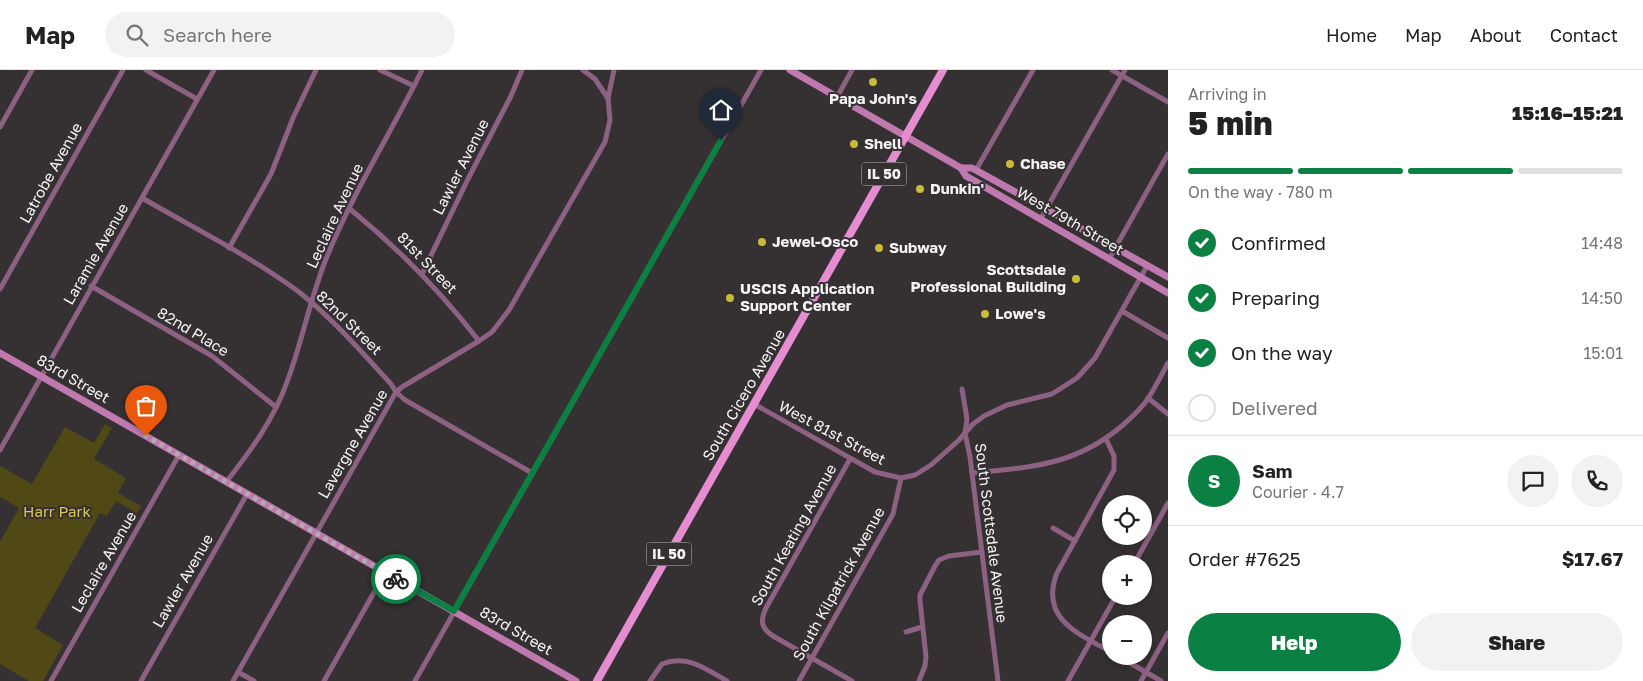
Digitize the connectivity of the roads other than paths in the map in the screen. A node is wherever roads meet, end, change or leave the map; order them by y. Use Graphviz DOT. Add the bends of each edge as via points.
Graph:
graph roads {
  1 [pos="32,70"];
  2 [pos="123,70"];
  3 [pos="146,70"];
  4 [pos="214,70"];
  5 [pos="316,70"];
  6 [pos="380,70"];
  7 [pos="422,70"];
  8 [pos="522,70"];
  9 [pos="584,70"];
  10 [pos="614,70"];
  11 [pos="761,70"];
  12 [pos="790,70"];
  13 [pos="852,70"];
  14 [pos="943,70"];
  15 [pos="1033,70"];
  16 [pos="1112,70"];
  17 [pos="1123,73"];
  18 [pos="414,86"];
  19 [pos="837,97"];
  20 [pos="608,98"];
  21 [pos="197,100"];
  22 [pos="1168,102"];
  23 [pos="0,127"];
  24 [pos="906,136"];
  25 [pos="1168,154"];
  26 [pos="961,168"];
  27 [pos="976,170"];
  28 [pos="142,198"];
  29 [pos="350,209"];
  30 [pos="1046,210"];
  31 [pos="1040,220"];
  32 [pos="230,248"];
  33 [pos="1115,248"];
  34 [pos="1109,259"];
  35 [pos="1147,266"];
  36 [pos="422,274"];
  37 [pos="1140,277"];
  38 [pos="1168,278"];
  39 [pos="92,286"];
  40 [pos="0,289"];
  41 [pos="1168,293"];
  42 [pos="311,303"];
  43 [pos="1122,311"];
  44 [pos="1168,338"];
  45 [pos="479,341"];
  46 [pos="0,353"];
  47 [pos="1168,363"];
  48 [pos="41,377"];
  49 [pos="962,389"];
  50 [pos="396,392"];
  51 [pos="1148,398"];
  52 [pos="754,404"];
  53 [pos="276,407"];
  54 [pos="1168,414"];
  55 [pos="966,433"];
  56 [pos="1106,439"];
  57 [pos="0,450"];
  58 [pos="179,455"];
  59 [pos="850,459"];
  60 [pos="532,473"];
  61 [pos="972,473"];
  62 [pos="901,478"];
  63 [pos="226,482"];
  64 [pos="248,494"];
  65 [pos="1168,504"];
  66 [pos="1053,528"];
  67 [pos="316,534"];
  68 [pos="1075,541"];
  69 [pos="982,552"];
  70 [pos="1139,555"];
  71 [pos="385,573"];
  72 [pos="1111,605"];
  73 [pos="454,611"];
  74 [pos="922,627"];
  75 [pos="906,632"];
  76 [pos="1168,633"];
  77 [pos="1090,641"];
  78 [pos="1102,647"];
  79 [pos="812,658"];
  80 [pos="1134,665"];
  81 [pos="238,672"];
  82 [pos="1146,672"];
  83 [pos="51,681"];
  84 [pos="142,681"];
  85 [pos="232,681"];
  86 [pos="254,681"];
  87 [pos="324,681"];
  88 [pos="415,681"];
  89 [pos="576,681"];
  90 [pos="597,681"];
  91 [pos="650,681"];
  92 [pos="727,681"];
  93 [pos="798,681"];
  94 [pos="852,681"];
  95 [pos="919,681"];
  96 [pos="998,681"];
  97 [pos="1068,681"];
  98 [pos="1141,681"];
  99 [pos="1161,681"];
  1 -- 23 [label="street"];
  2 -- 40 [label="street, Latrobe Avenue"];
  3 -- 21 [label="street"];
  4 -- 21 [label="street, Laramie Avenue"];
  5 -- 32 [label="street" via="271,174"];
  6 -- 18 [label="street"];
  7 -- 18 [label="street, Leclaire Avenue"];
  8 -- 36 [label="street, Lawler Avenue"];
  9 -- 20 [label="street"];
  10 -- 20 [label="street, Lavergne Avenue"];
  11 -- 60 [label="street"];
  12 -- 19 [label="main road, West 79th Street"];
  13 -- 19 [label="street"];
  14 -- 24 [label="main road, South Cicero Avenue / IL 50"];
  15 -- 27 [label="street"];
  16 -- 17 [label="street"];
  17 -- 22 [label="street"];
  17 -- 30 [label="street"];
  18 -- 29 [label="street, Leclaire Avenue"];
  19 -- 24 [label="main road, West 79th Street"];
  20 -- 45 [label="street, Lavergne Avenue" via="610,120 605,142 509,310 492,332"];
  21 -- 28 [label="street, Laramie Avenue"];
  24 -- 26 [label="main road, West 79th Street"];
  24 -- 52 [label="main road, South Cicero Avenue / IL 50"];
  25 -- 33 [label="street"];
  26 -- 27 [label="main road, West 79th Street"];
  26 -- 31 [label="main road, West 79th Street" via="966,176"];
  27 -- 30 [label="main road, West 79th Street"];
  28 -- 32 [label="street, 82nd Street"];
  28 -- 39 [label="street, Laramie Avenue"];
  29 -- 36 [label="street, 81st Street"];
  29 -- 42 [label="street, Leclaire Avenue" via="326,259"];
  30 -- 31 [label="street"];
  30 -- 33 [label="main road, West 79th Street"];
  31 -- 34 [label="main road, West 79th Street"];
  32 -- 42 [label="street, 82nd Street" via="266,269"];
  33 -- 34 [label="street"];
  33 -- 35 [label="main road, West 79th Street"];
  34 -- 37 [label="main road, West 79th Street"];
  35 -- 37 [label="street"];
  35 -- 38 [label="main road, West 79th Street"];
  36 -- 45 [label="street, 81st Street"];
  37 -- 41 [label="main road, West 79th Street"];
  37 -- 43 [label="street"];
  39 -- 48 [label="street, Laramie Avenue"];
  39 -- 53 [label="street, 82nd Place" via="208,353"];
  42 -- 50 [label="street, 82nd Street" via="353,342"];
  42 -- 53 [label="street, Leclaire Avenue" via="287,384"];
  43 -- 44 [label="street"];
  43 -- 55 [label="street" via="1089,366 1068,386 1045,397 998,408 978,420"];
  45 -- 50 [label="street, Lavergne Avenue"];
  46 -- 48 [label="main road, 83rd Street"];
  47 -- 51 [label="street"];
  48 -- 57 [label="street, Laramie Avenue"];
  48 -- 58 [label="main road, 83rd Street"];
  49 -- 55 [label="street, South Scottsdale Avenue"];
  50 -- 60 [label="street, 82nd Street"];
  50 -- 67 [label="street, Lavergne Avenue"];
  51 -- 54 [label="street"];
  51 -- 56 [label="street"];
  52 -- 59 [label="street, West 81st Street"];
  52 -- 90 [label="main road, South Cicero Avenue / IL 50"];
  53 -- 63 [label="street, Leclaire Avenue"];
  55 -- 61 [label="street, South Scottsdale Avenue"];
  55 -- 62 [label="street" via="926,468"];
  56 -- 61 [label="street" via="1072,457 1054,462"];
  56 -- 68 [label="street" via="1114,456 1114,470"];
  58 -- 63 [label="main road, 83rd Street"];
  58 -- 83 [label="street, Leclaire Avenue"];
  59 -- 62 [label="street, West 81st Street" via="875,472"];
  59 -- 79 [label="street, South Keating Avenue" via="766,608 762,623 773,636"];
  60 -- 73 [label="street"];
  61 -- 69 [label="street, South Scottsdale Avenue"];
  62 -- 79 [label="street, South Kilpatrick Avenue" via="893,514"];
  63 -- 64 [label="main road, 83rd Street"];
  64 -- 67 [label="main road, 83rd Street"];
  64 -- 84 [label="street, Lawler Avenue"];
  65 -- 70 [label="street"];
  66 -- 68 [label="street"];
  67 -- 71 [label="main road, 83rd Street"];
  67 -- 81 [label="street, Lavergne Avenue"];
  68 -- 77 [label="street" via="1054,581 1053,598 1060,618"];
  69 -- 74 [label="street" via="948,556 935,566 920,595"];
  69 -- 96 [label="street, South Scottsdale Avenue"];
  71 -- 73 [label="main road, 83rd Street"];
  71 -- 87 [label="street"];
  72 -- 77 [label="street"];
  73 -- 88 [label="street"];
  73 -- 89 [label="main road, 83rd Street"];
  74 -- 75 [label="street"];
  74 -- 95 [label="street" via="926,657"];
  76 -- 82 [label="street"];
  77 -- 78 [label="street"];
  77 -- 97 [label="street"];
  79 -- 93 [label="street, South Kilpatrick Avenue"];
  79 -- 94 [label="street"];
  80 -- 82 [label="street"];
  81 -- 85 [label="street, Lavergne Avenue"];
  81 -- 86 [label="street"];
  82 -- 98 [label="street"];
  82 -- 99 [label="street"];
  91 -- 92 [label="street" via="662,664 687,660"];
}
